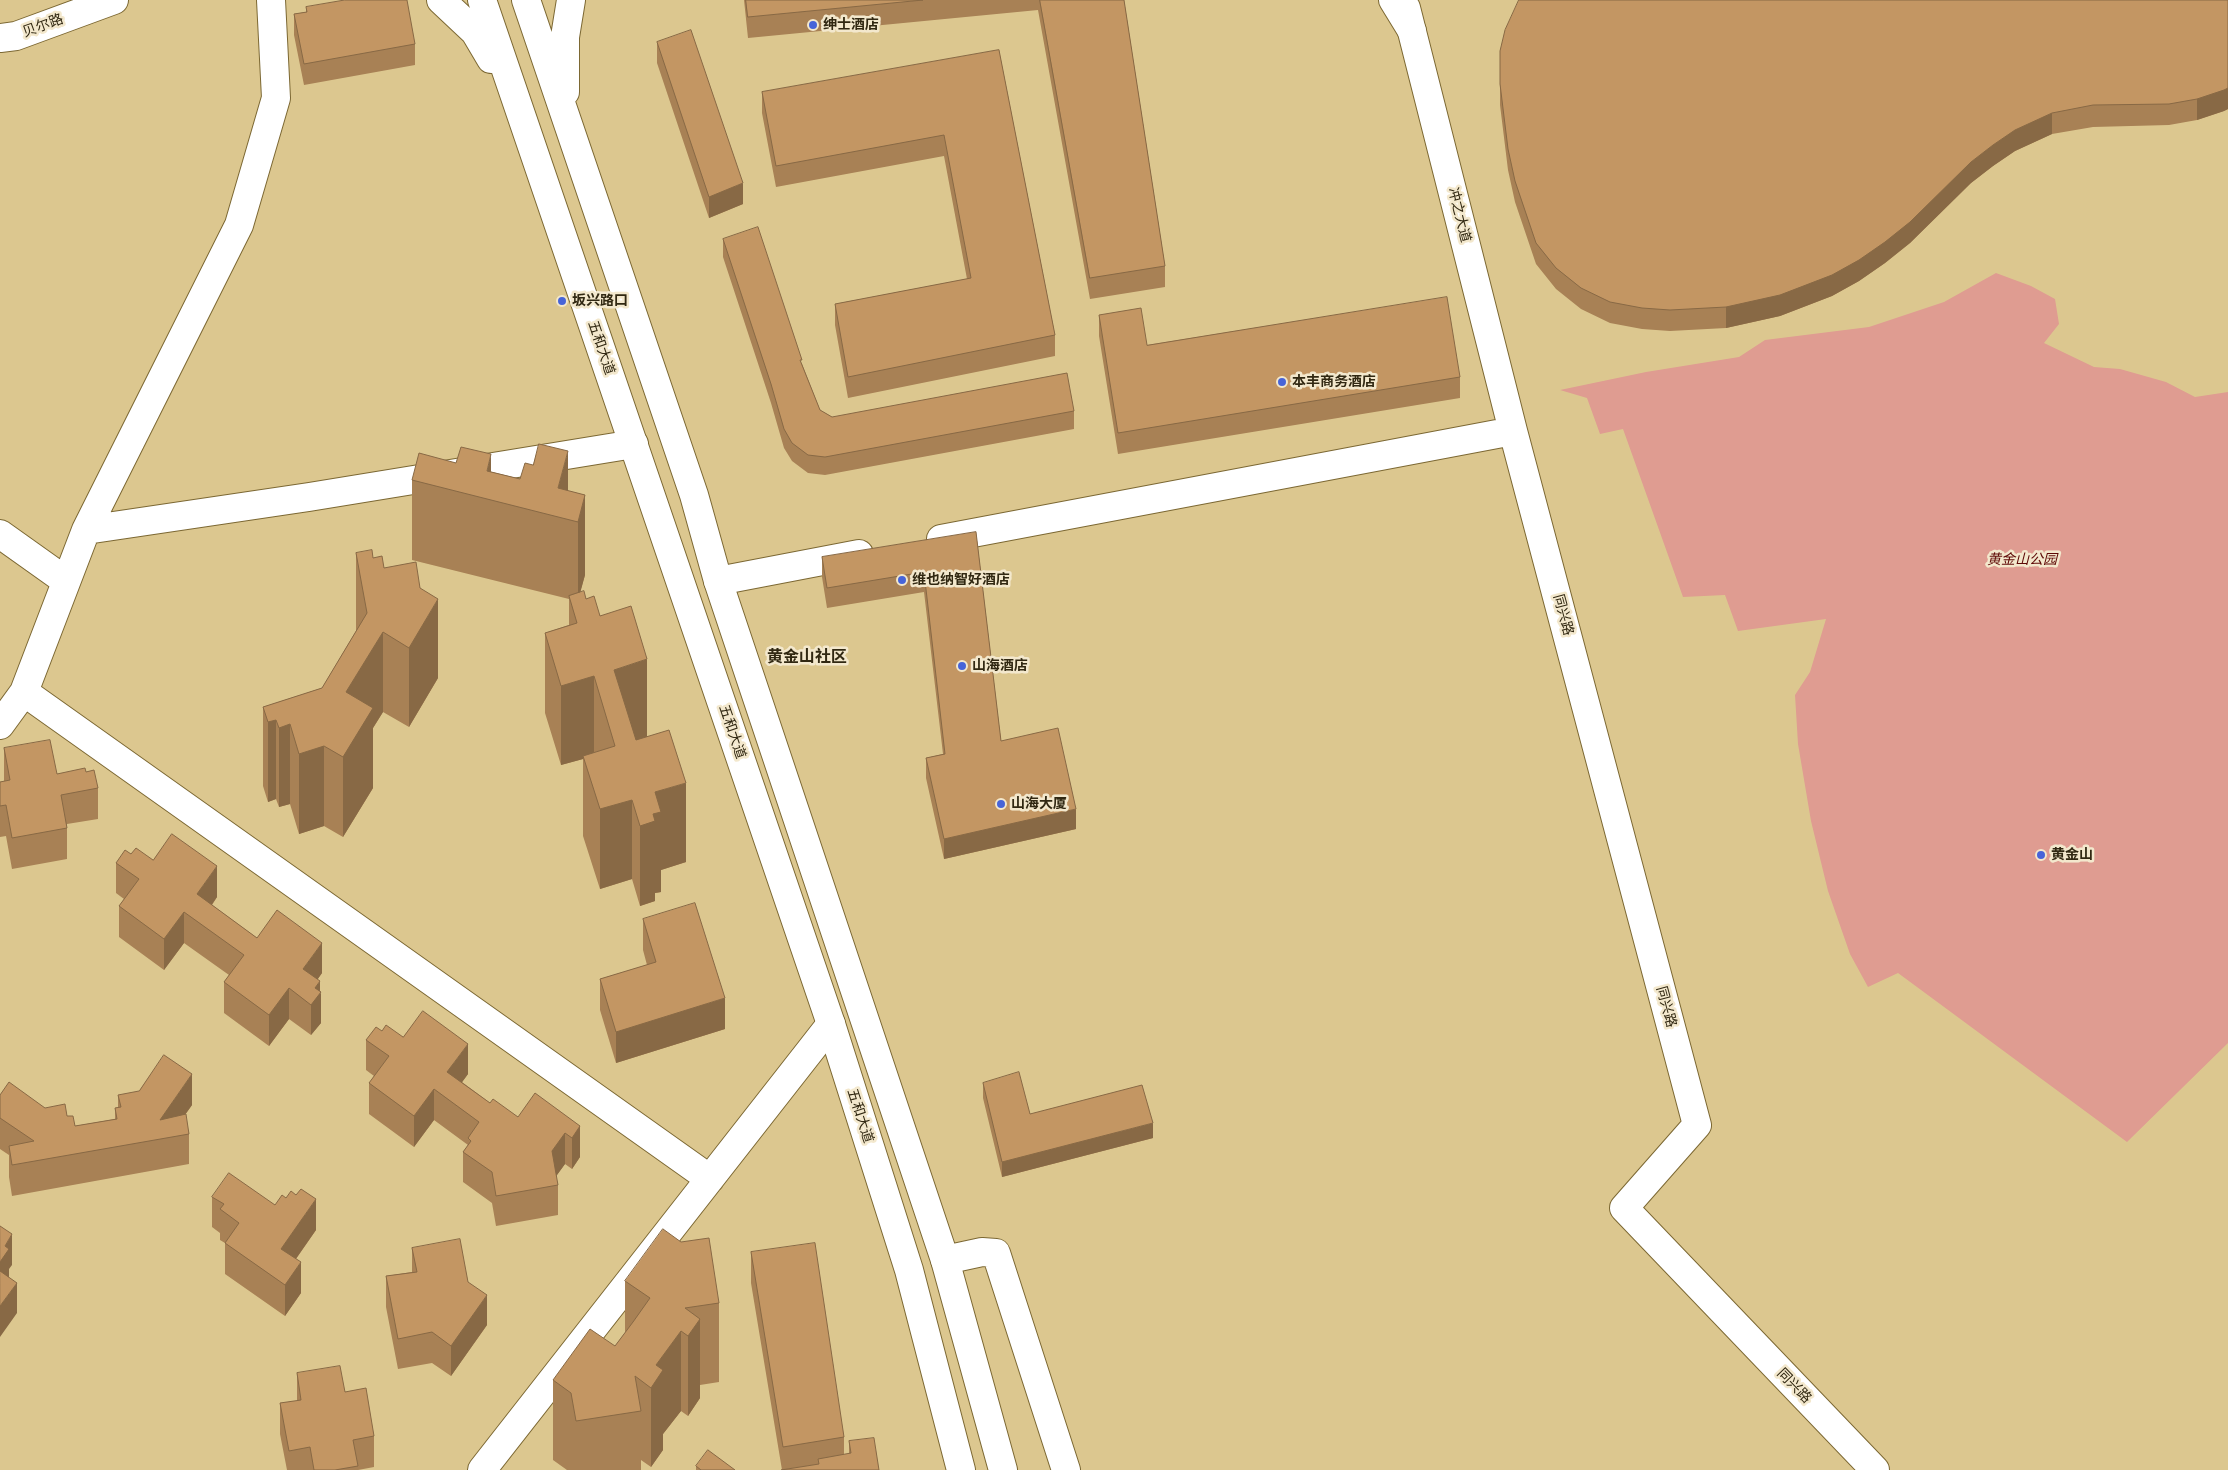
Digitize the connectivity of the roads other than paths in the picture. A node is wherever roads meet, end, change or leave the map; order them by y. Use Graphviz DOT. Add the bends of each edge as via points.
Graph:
graph roads {
  1 [pos="114,0"];
  2 [pos="271,0"];
  3 [pos="441,0"];
  4 [pos="482,0"];
  5 [pos="526,0"];
  6 [pos="571,0"];
  7 [pos="1394,0"];
  8 [pos="1404,0"];
  9 [pos="1410,0"];
  10 [pos="1412,32"];
  11 [pos="0,38"];
  12 [pos="518,104"];
  13 [pos="565,113"];
  14 [pos="1513,431"];
  15 [pos="634,444"];
  16 [pos="86,530"];
  17 [pos="0,534"];
  18 [pos="914,544"];
  19 [pos="885,549"];
  20 [pos="66,581"];
  21 [pos="718,581"];
  22 [pos="24,692"];
  23 [pos="0,725"];
  24 [pos="830,1024"];
  25 [pos="710,1179"];
  26 [pos="945,1260"];
  27 [pos="482,1470"];
  28 [pos="961,1470"];
  29 [pos="1003,1470"];
  30 [pos="1066,1470"];
  31 [pos="1875,1470"];
  1 -- 11 [label="street, 贝尔路" via="16,36"];
  2 -- 16 [label="street" via="276,98 239,225"];
  3 -- 12 [label="street" via="475,32"];
  4 -- 12 [label="street, 五和大道"];
  5 -- 13 [label="street"];
  6 -- 13 [label="street" via="565,37"];
  7 -- 10 [label="street"];
  8 -- 10 [label="street, 冲之大道"];
  9 -- 10 [label="street"];
  10 -- 14 [label="street, 冲之大道"];
  12 -- 15 [label="street, 五和大道"];
  13 -- 21 [label="street" via="694,495"];
  14 -- 18 [label="street"];
  14 -- 31 [label="street, 同兴路" via="1697,1125 1624,1208"];
  15 -- 16 [label="street"];
  15 -- 24 [label="street, 五和大道"];
  16 -- 20 [label="street"];
  17 -- 20 [label="street"];
  19 -- 21 [label="street"];
  20 -- 22 [label="street"];
  21 -- 26 [label="street"];
  22 -- 23 [label="street"];
  22 -- 25 [label="street"];
  24 -- 25 [label="street"];
  24 -- 28 [label="street, 五和大道" via="909,1270"];
  25 -- 27 [label="street"];
  26 -- 29 [label="street"];
  26 -- 30 [label="street" via="982,1252 996,1253"];
}
